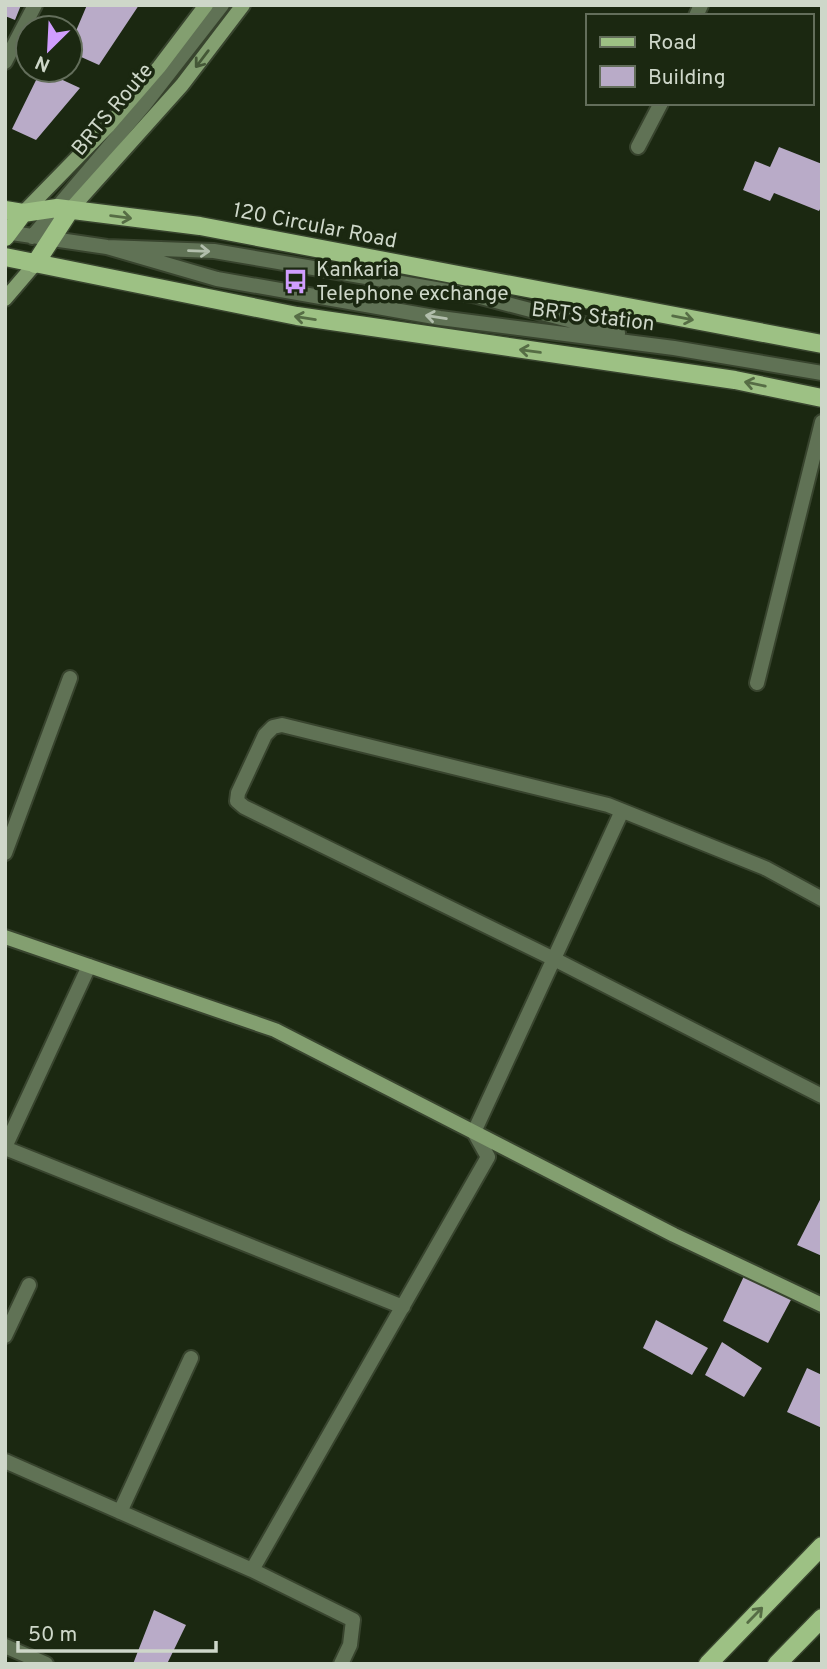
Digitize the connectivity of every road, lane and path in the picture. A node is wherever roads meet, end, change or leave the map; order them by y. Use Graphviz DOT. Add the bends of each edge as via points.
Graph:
graph roads {
  1 [pos="35,5"];
  2 [pos="206,5"];
  3 [pos="222,5"];
  4 [pos="243,5"];
  5 [pos="5,62"];
  6 [pos="660,105"];
  7 [pos="638,147"];
  8 [pos="63,209"];
  9 [pos="5,210"];
  10 [pos="23,213"];
  11 [pos="6,234"];
  12 [pos="32,237"];
  13 [pos="51,240"];
  14 [pos="107,247"];
  15 [pos="5,257"];
  16 [pos="35,264"];
  17 [pos="5,299"];
  18 [pos="820,339"];
  19 [pos="674,348"];
  20 [pos="822,373"];
  21 [pos="822,398"];
  22 [pos="822,422"];
  23 [pos="71,678"];
  24 [pos="757,683"];
  25 [pos="622,811"];
  26 [pos="5,853"];
  27 [pos="822,899"];
  28 [pos="5,937"];
  29 [pos="554,959"];
  30 [pos="89,966"];
  31 [pos="822,1096"];
  32 [pos="474,1132"];
  33 [pos="5,1148"];
  34 [pos="29,1285"];
  35 [pos="822,1305"];
  36 [pos="403,1307"];
  37 [pos="5,1336"];
  38 [pos="191,1358"];
  39 [pos="5,1461"];
  40 [pos="120,1512"];
  41 [pos="822,1546"];
  42 [pos="252,1570"];
  43 [pos="822,1618"];
  44 [pos="5,1646"];
  45 [pos="46,1664"];
  46 [pos="341,1664"];
  47 [pos="708,1664"];
  48 [pos="777,1664"];
  1 -- 5 [label="street"];
  2 -- 10 [label="street" via="109,125"];
  3 -- 8 [label="street, BRTS Route"];
  4 -- 8 [label="street, one-way" via="182,85"];
  6 -- 7 [label="street"];
  8 -- 10 [label="main road, 120 Circular Road"];
  8 -- 12 [label="street, BRTS Route"];
  8 -- 13 [label="main road"];
  8 -- 18 [label="main road, 120 Circular Road, one-way" via="200,226"];
  9 -- 10 [label="main road, 120 Circular Road"];
  10 -- 11 [label="main road"];
  11 -- 12 [label="street"];
  12 -- 13 [label="street"];
  13 -- 14 [label="street"];
  13 -- 16 [label="main road"];
  19 -- 14 [label="street, BRTS Station, one-way" via="440,318 217,279"];
  14 -- 19 [label="street, BRTS Station, one-way" via="214,251 477,296"];
  15 -- 16 [label="main road"];
  16 -- 17 [label="street"];
  21 -- 16 [label="main road, one-way" via="735,380 297,316"];
  19 -- 20 [label="street"];
  22 -- 24 [label="street"];
  23 -- 26 [label="street"];
  25 -- 27 [label="street" via="765,868"];
  25 -- 29 [label="street"];
  25 -- 29 [label="street" via="282,725 265,735 243,782 237,801 244,807"];
  28 -- 30 [label="street"];
  29 -- 31 [label="street"];
  29 -- 32 [label="street"];
  30 -- 32 [label="street" via="275,1030"];
  30 -- 33 [label="street"];
  32 -- 35 [label="street"];
  32 -- 36 [label="street" via="488,1157"];
  33 -- 36 [label="street"];
  34 -- 37 [label="street"];
  36 -- 42 [label="street"];
  38 -- 40 [label="street"];
  39 -- 40 [label="street"];
  40 -- 42 [label="street"];
  47 -- 41 [label="main road, one-way"];
  42 -- 46 [label="street" via="353,1620 350,1645"];
  43 -- 48 [label="main road"];
  44 -- 45 [label="street"];
}
